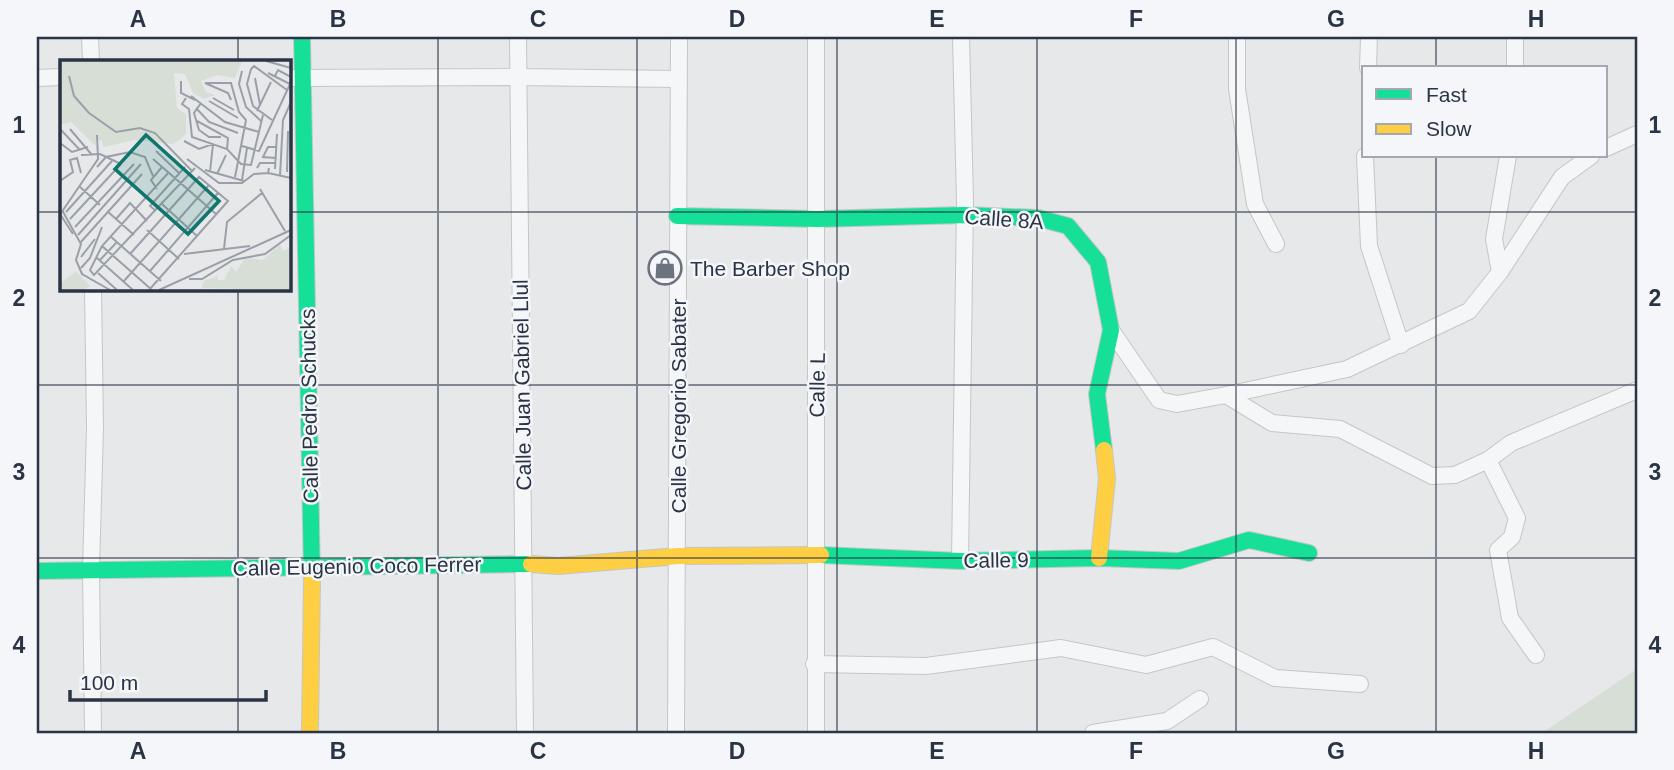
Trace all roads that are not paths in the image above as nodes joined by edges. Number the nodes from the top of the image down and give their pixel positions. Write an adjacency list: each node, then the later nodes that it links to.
1 (90, 37): 10 (street)
2 (302, 37): 16 (street, Calle Pedro Schucks)
3 (518, 37): 14 (street, Calle Juan Gabriel Llul)
4 (679, 37): 17 (street, Calle Gregorio Sabater)
5 (816, 37): 25 (street, Calle L)
6 (961, 37): 23 (street)
7 (1237, 37): 26 (street)
8 (1369, 37): 11 (street)
9 (1515, 37): 12 (street)
10 (91, 60)
11 (1368, 66)
12 (1515, 66)
13 (60, 77): 15 (street)
14 (518, 77): 16 (street); 17 (street); 39 (street, Calle Juan Gabriel Llul)
15 (37, 78)
16 (296, 78): 40 (street, Calle Pedro Schucks)
17 (678, 79): 24 (street, Calle Gregorio Sabater)
18 (1637, 134): 19 (street)
19 (1608, 147)
20 (1365, 158): 30 (street)
21 (1508, 158): 27 (street)
22 (1588, 158): 27 (street)
23 (964, 215): 25 (street, Calle 8A); 29 (street, Calle 8A); 38 (street)
24 (677, 216): 25 (street, Calle 8A); 36 (street, Calle Gregorio Sabater)
25 (818, 219): 35 (street, Calle L)
26 (1276, 244)
27 (1500, 272): 30 (street)
28 (93, 290): 41 (street)
29 (1111, 330): 32 (street); 37 (street, Calle 8A)
30 (1401, 345): 32 (street)
31 (1637, 390): 33 (street)
32 (1227, 395): 33 (street)
33 (1488, 460): 43 (street)
34 (1309, 553): 37 (street, Calle 9)
35 (815, 555): 36 (street, Calle 9); 38 (street, Calle 9); 44 (street, Calle L)
36 (678, 556): 39 (street, Calle Eugenio Coco Ferrer); 50 (street, Calle Gregorio Sabater)
37 (1098, 558): 38 (street, Calle 9)
38 (960, 561)
39 (523, 563): 40 (street, Calle Eugenio Coco Ferrer); 49 (street, Calle Juan Gabriel Llul)
40 (312, 568): 41 (street, Calle Eugenio Coco Ferrer); 48 (street, Calle Pedro Schucks)
41 (91, 570): 42 (street, Calle Eugenio Coco Ferrer); 47 (street)
42 (37, 571)
43 (1536, 655)
44 (814, 664): 45 (street); 51 (street, Calle L)
45 (1360, 684)
46 (1200, 699): 52 (street)
47 (93, 733)
48 (310, 733)
49 (525, 733)
50 (676, 733)
51 (816, 733)
52 (1093, 733)

